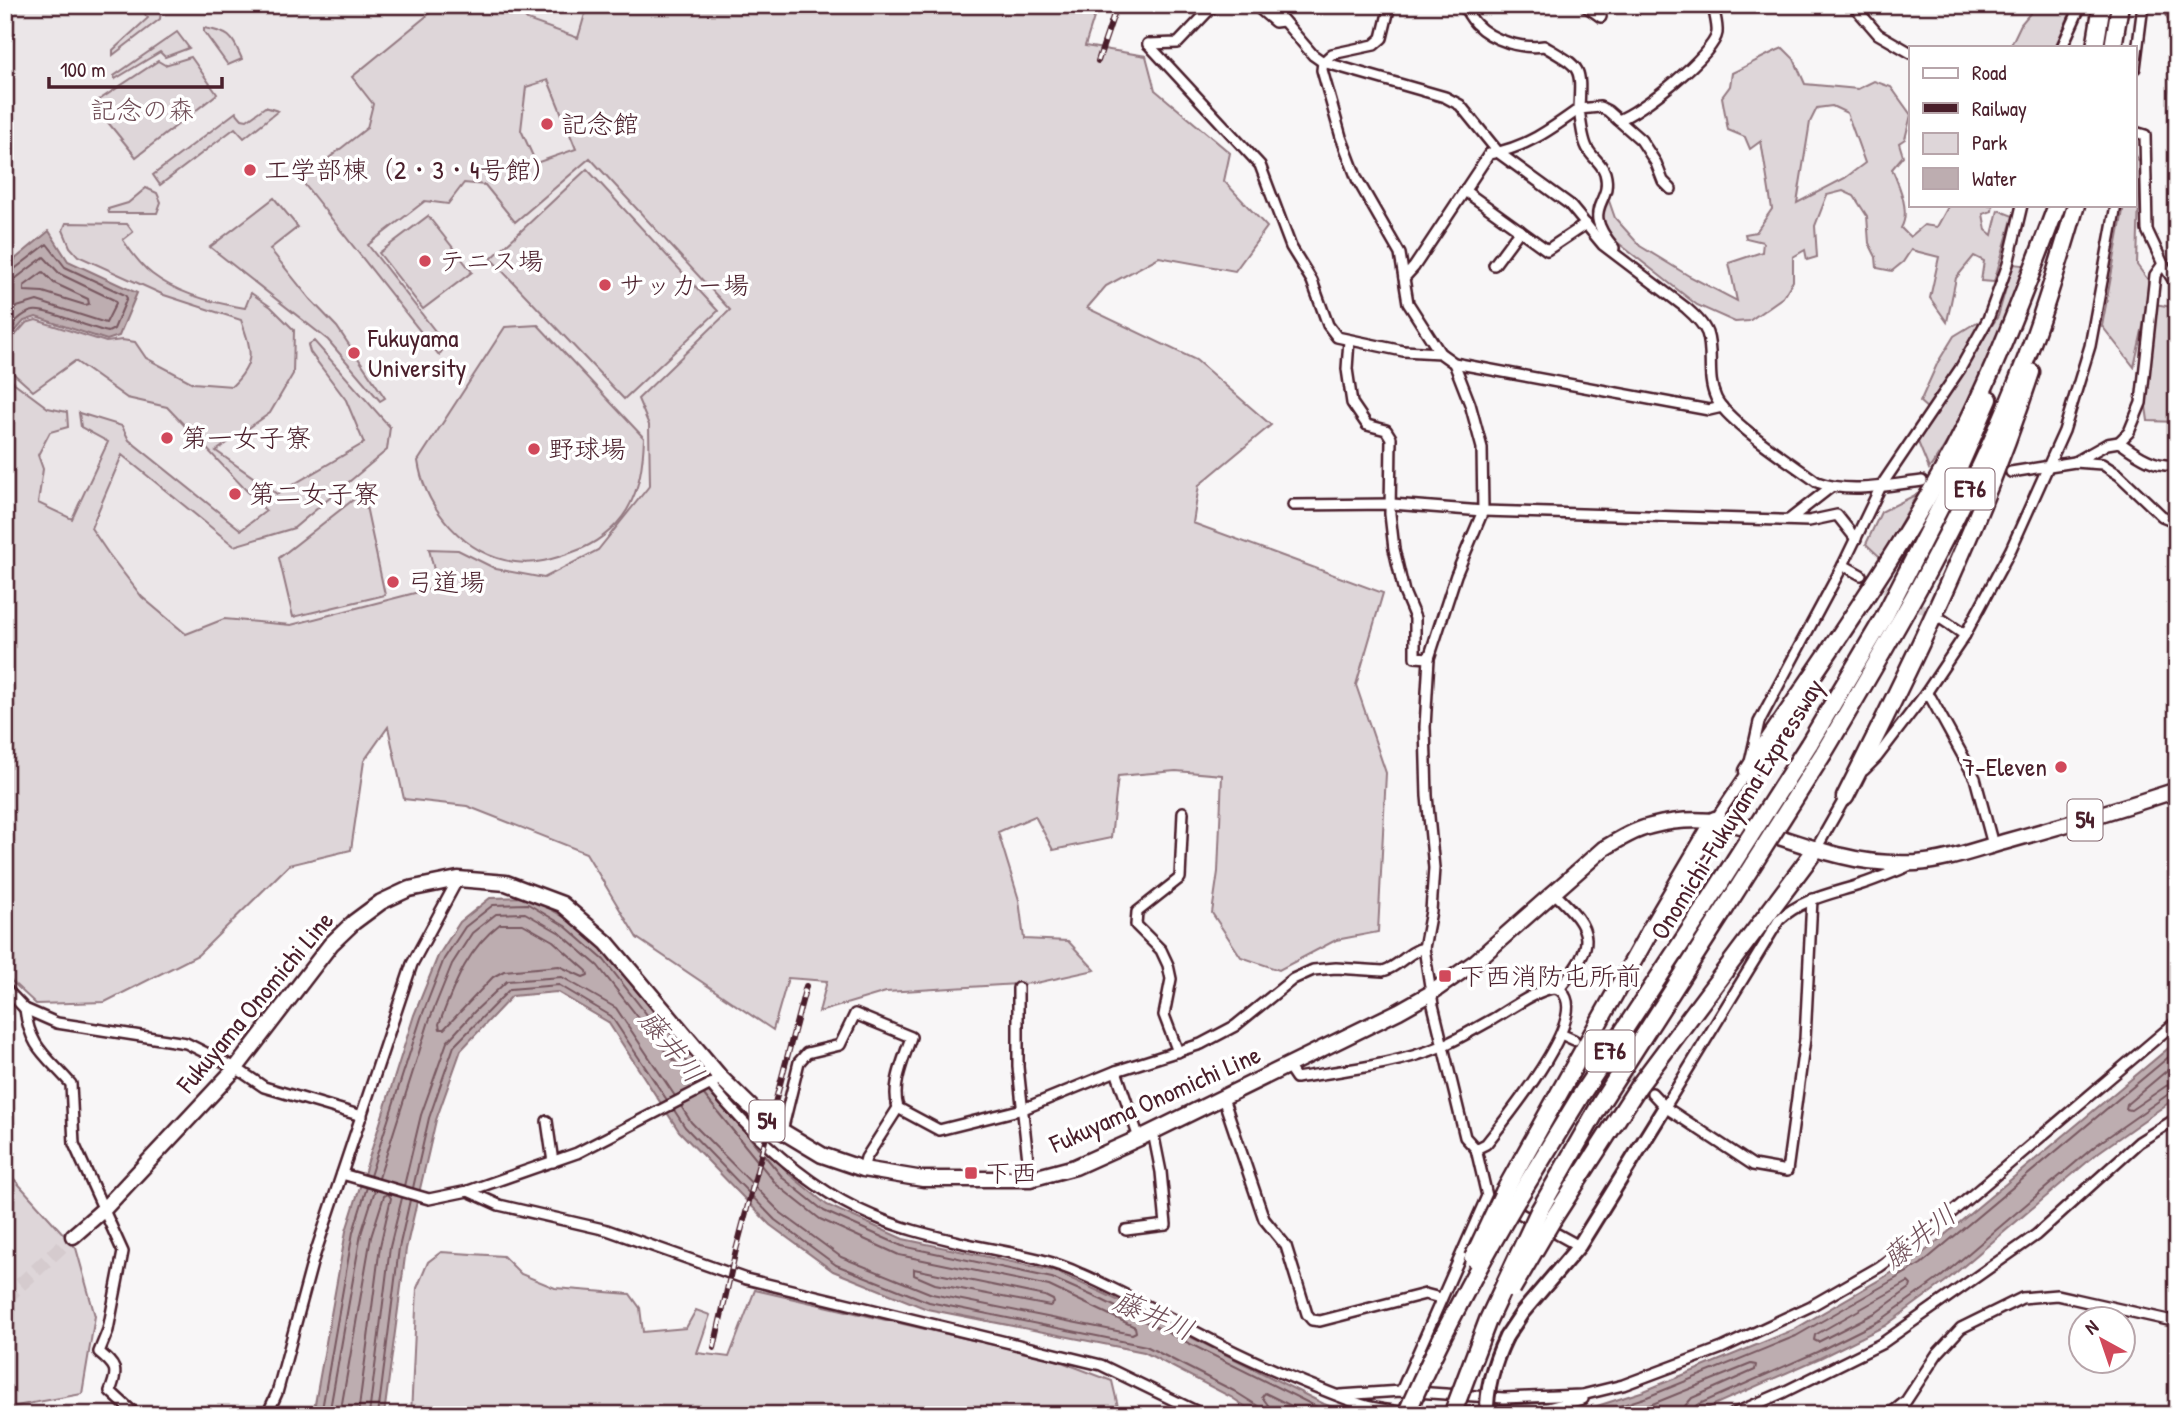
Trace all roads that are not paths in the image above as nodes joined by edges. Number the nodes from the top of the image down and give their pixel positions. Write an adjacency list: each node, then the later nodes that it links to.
1 (1214, 5): 40 (street)
2 (1255, 5): 14 (street)
3 (1270, 5): 14 (street)
4 (1390, 5): 20 (street)
5 (1463, 5): 21 (street)
6 (1584, 5): 13 (street)
7 (1713, 5): 22 (street)
8 (1853, 5): 18 (street)
9 (2081, 5): 15 (street)
10 (2102, 5): 16 (highway)
11 (2120, 5): 17 (highway)
12 (2143, 5): 19 (street)
13 (1601, 17)
14 (1283, 21): 20 (street)
15 (2062, 46)
16 (2095, 46)
17 (2112, 46)
18 (1909, 52)
19 (2136, 60)
20 (1323, 62): 24 (street); 38 (street)
21 (1579, 109): 22 (street); 24 (street); 35 (street)
22 (1618, 120): 25 (street)
23 (2136, 132): 36 (street)
24 (1499, 153): 26 (street); 32 (street)
25 (1671, 189)
26 (1465, 191): 33 (street); 38 (street)
27 (2022, 206): 52 (street)
28 (2058, 206): 110 (highway, Onomichi-Fukuyama Expressway / E76, bridge)
29 (2058, 206): 66 (highway)
30 (2076, 206): 34 (highway, Onomichi-Fukuyama Expressway / E76)
31 (2116, 206): 49 (street)
32 (1586, 224): 33 (street); 35 (street)
33 (1520, 230): 37 (street)
34 (2064, 244): 68 (highway); 112 (highway, Onomichi-Fukuyama Expressway / E76, bridge)
35 (1613, 252): 43 (street)
36 (2163, 264): 39 (street); 44 (street)
37 (1494, 265)
38 (1404, 278): 41 (street)
39 (2177, 286)
40 (1349, 340): 41 (street); 54 (street)
41 (1440, 354): 42 (street)
42 (1454, 363): 43 (street); 56 (street)
43 (1722, 407): 53 (street)
44 (2119, 442): 45 (street); 48 (street)
45 (2107, 444): 46 (street); 47 (street)
46 (2075, 462): 47 (street); 49 (street)
47 (2102, 464): 58 (street)
48 (2177, 465)
49 (2046, 468): 50 (street); 63 (street)
50 (2011, 471)
51 (1923, 481): 52 (street)
52 (1881, 486): 53 (street); 59 (street)
53 (1831, 487): 57 (street)
54 (1392, 504): 55 (street); 56 (street); 64 (street)
55 (1293, 505)
56 (1483, 511): 57 (street); 64 (street)
57 (1790, 519): 59 (street)
58 (2177, 522)
59 (1856, 539): 60 (street)
60 (1843, 565): 61 (street); 66 (street)
61 (1861, 575)
62 (1943, 620): 63 (street)
63 (1965, 635): 65 (street)
64 (1429, 658): 77 (street)
65 (1926, 693): 68 (street); 71 (street)
66 (1748, 771): 70 (street)
67 (2177, 790): 71 (main road, Fukuyama Onomichi Line / 54)
68 (1845, 797): 72 (street)
69 (1183, 812): 87 (street)
70 (1715, 820): 72 (main road, Fukuyama Onomichi Line / 54); 75 (main road, Fukuyama Onomichi Line / 54); 110 (highway)
71 (1993, 845): 73 (main road, Fukuyama Onomichi Line / 54)
72 (1816, 849): 73 (main road, Fukuyama Onomichi Line / 54); 112 (highway)
73 (1917, 863): 76 (street)
74 (458, 879): 89 (main road, Fukuyama Onomichi Line / 54); 91 (main road, Fukuyama Onomichi Line / 54); 97 (street)
75 (1553, 892): 80 (street); 81 (main road, Fukuyama Onomichi Line / 54)
76 (1812, 899): 94 (street); 94 (street)
77 (1424, 948): 81 (street); 87 (street)
78 (5, 988): 82 (street)
79 (1018, 988): 96 (street)
80 (1559, 989): 84 (street); 86 (street)
81 (1431, 993): 86 (street); 88 (main road, Fukuyama Onomichi Line / 54)
82 (25, 1009): 89 (street); 111 (street)
83 (2177, 1021): 120 (street)
84 (1561, 1034): 85 (street); 103 (street)
85 (1574, 1040)
86 (1443, 1046): 88 (street); 103 (street)
87 (1178, 1052): 90 (street)
88 (1288, 1066): 93 (main road, Fukuyama Onomichi Line / 54)
89 (236, 1068): 97 (street); 111 (main road, Fukuyama Onomichi Line / 54)
90 (1116, 1071): 96 (street); 102 (street)
91 (713, 1083): 100 (main road, Fukuyama Onomichi Line / 54); 104 (street); 119 (street)
92 (1652, 1093): 94 (street)
93 (1223, 1098): 101 (main road, Fukuyama Onomichi Line / 54); 116 (street)
94 (1665, 1107): 115 (street)
95 (898, 1108): 96 (street); 100 (street); 105 (street)
96 (1023, 1110): 107 (street)
97 (362, 1116): 106 (street)
98 (2177, 1118): 129 (street)
99 (547, 1121): 104 (street)
100 (782, 1131): 105 (main road, Fukuyama Onomichi Line / 54)
101 (1153, 1132): 102 (main road, Fukuyama Onomichi Line / 54); 113 (street)
102 (1139, 1138): 107 (main road, Fukuyama Onomichi Line / 54)
103 (1476, 1149): 109 (street)
104 (553, 1163): 108 (street)
105 (863, 1169): 107 (main road, Fukuyama Onomichi Line / 54)
106 (346, 1175): 108 (street); 122 (street)
107 (1030, 1179)
108 (468, 1191): 123 (street)
109 (1487, 1196): 115 (street); 116 (street)
110 (1510, 1196): 124 (highway, Onomichi-Fukuyama Expressway / E76, bridge)
111 (104, 1209): 114 (main road, Fukuyama Onomichi Line / 54); 121 (street)
112 (1546, 1215): 127 (highway, Onomichi-Fukuyama Expressway / E76, bridge)
113 (1126, 1230)
114 (73, 1236)
115 (1579, 1246): 128 (street, bridge)
116 (1440, 1298): 118 (street)
117 (2177, 1322): 130 (street)
118 (1401, 1391): 119 (street); 120 (street)
119 (1340, 1395): 125 (street)
120 (1583, 1395): 126 (street)
121 (136, 1415)
122 (267, 1415)
123 (1204, 1415)
124 (1406, 1415)
125 (1432, 1415)
126 (1438, 1415)
127 (1454, 1415)
128 (1487, 1415)
129 (1731, 1415)
130 (1889, 1415)

